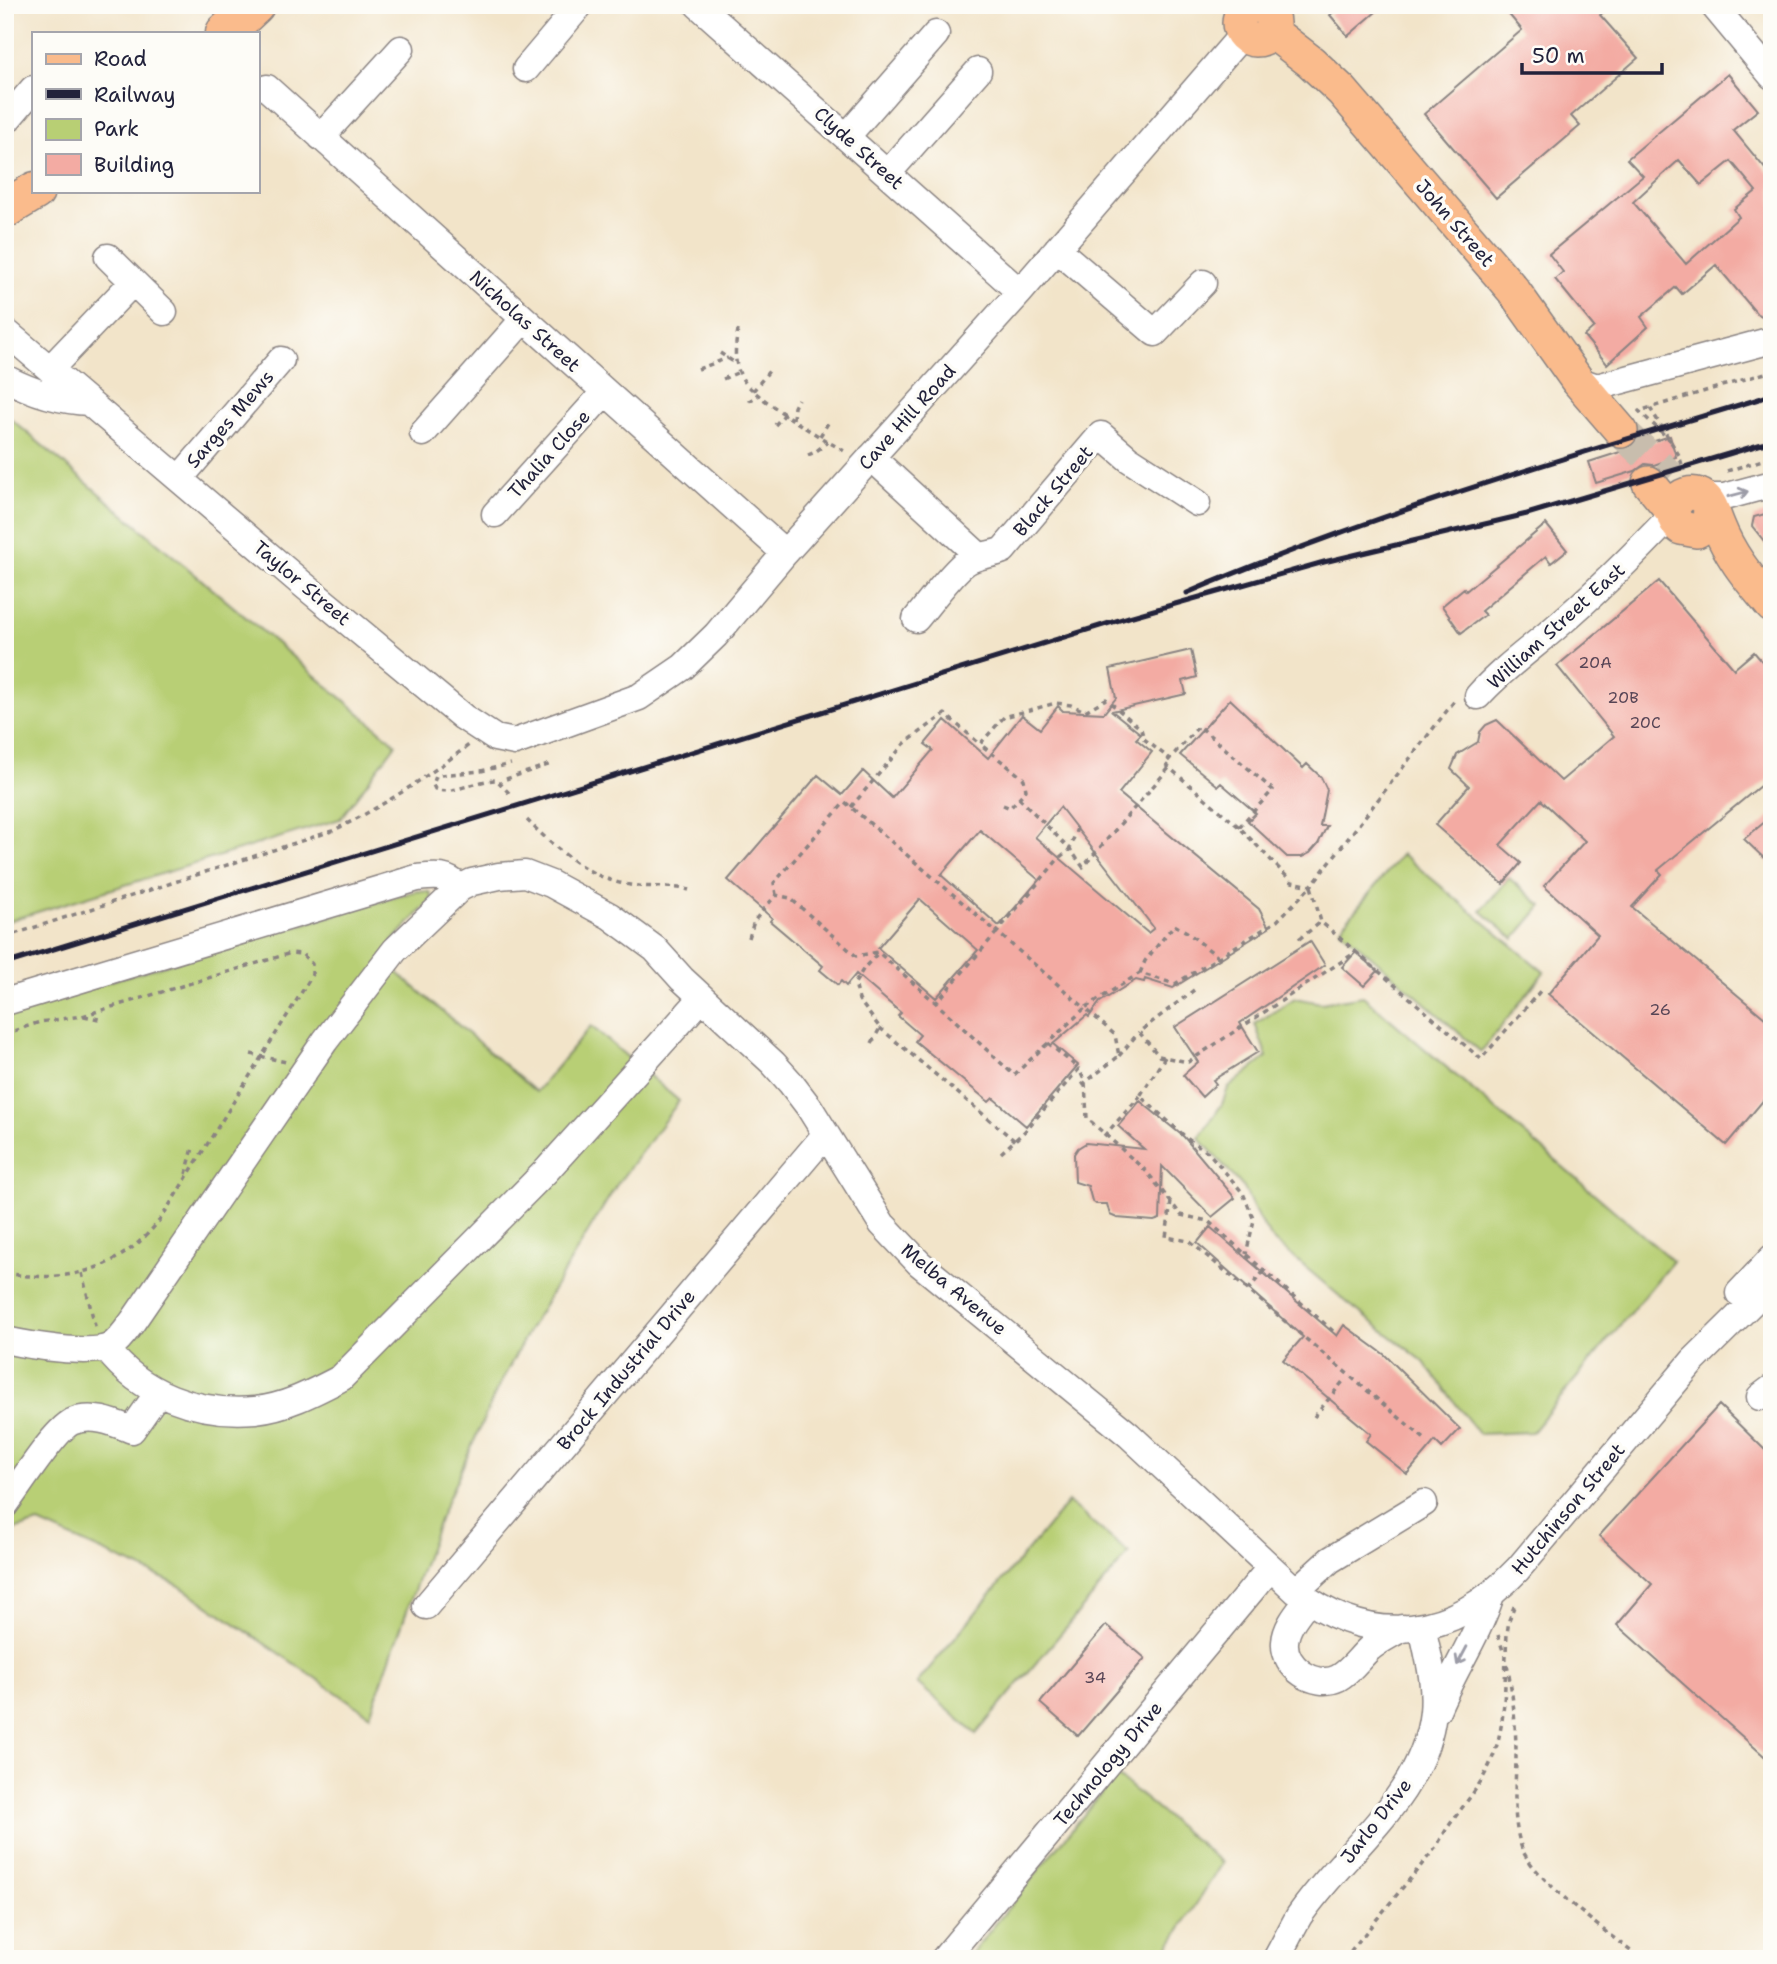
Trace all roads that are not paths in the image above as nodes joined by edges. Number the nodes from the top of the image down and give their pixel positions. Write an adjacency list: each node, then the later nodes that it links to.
1 (255, 5): 6 (highway)
2 (580, 5): 9 (street)
3 (698, 5): 15 (street, Clyde Street)
4 (1713, 5): 11 (street)
5 (1255, 17): 20 (street, Cave Hill Road); 33 (main road, John Street)
6 (226, 32)
7 (936, 34): 15 (street)
8 (401, 49): 16 (street)
9 (526, 69)
10 (978, 71): 17 (street)
11 (1772, 76)
12 (267, 88): 16 (street, Nicholas Street)
13 (32, 90): 14 (street)
14 (5, 122)
15 (847, 136): 17 (street, Clyde Street)
16 (321, 137): 26 (street, Nicholas Street)
17 (888, 173): 24 (street, Clyde Street)
18 (32, 192): 19 (highway)
19 (5, 209)
20 (1057, 249): 23 (street); 24 (street, Cave Hill Road)
21 (108, 257): 22 (street)
22 (133, 282): 25 (street); 30 (street)
23 (1203, 284)
24 (1020, 292): 38 (street, Cave Hill Road)
25 (164, 312)
26 (523, 320): 34 (street, Nicholas Street); 37 (street)
27 (5, 331): 30 (street, Taylor Street)
28 (281, 360): 39 (street, Sarges Mews)
29 (1771, 361): 31 (street)
30 (50, 369): 35 (street, Taylor Street)
31 (1647, 374): 33 (street); 36 (street)
32 (5, 378): 35 (street)
33 (1577, 380): 36 (main road, John Street)
34 (604, 393): 43 (street, Thalia Close); 44 (street, Nicholas Street)
35 (89, 401): 39 (street, Taylor Street)
36 (1621, 426)
37 (423, 433)
38 (869, 460): 44 (street, Cave Hill Road); 45 (street)
39 (180, 478): 49 (street, Taylor Street)
40 (1772, 484): 41 (street, William Street East, one-way to 40)
41 (1686, 498): 46 (main road); 48 (street, William Street East)
42 (1197, 503): 45 (street, Black Street)
43 (495, 514)
44 (785, 553): 49 (street, Cave Hill Road)
45 (979, 556): 47 (street, Black Street)
46 (1772, 606)
47 (916, 619)
48 (1468, 696)
49 (527, 738)
50 (460, 888): 51 (street, Melba Avenue); 52 (street); 57 (street)
51 (702, 998): 53 (street, Melba Avenue); 59 (street)
52 (5, 1002)
53 (827, 1134): 62 (street, Melba Avenue); 65 (street, Brock Industrial Drive)
54 (1772, 1258): 58 (street, Hutchinson Street)
55 (1772, 1283): 58 (street, Hutchinson Street)
56 (5, 1340): 57 (street)
57 (103, 1348): 59 (street)
58 (1693, 1361): 64 (street, Hutchinson Street)
59 (158, 1393): 61 (street)
60 (1424, 1503): 63 (street)
61 (5, 1505)
62 (1270, 1568): 63 (street, Melba Avenue); 68 (street, Technology Drive)
63 (1302, 1595): 66 (street, Melba Avenue); 66 (street)
64 (1491, 1595): 66 (street, Hutchinson Street); 67 (street, one-way to 67)
65 (426, 1606)
66 (1412, 1628): 67 (street, Jarlo Drive)
67 (1430, 1731): 69 (street, Jarlo Drive)
68 (944, 1959)
69 (1276, 1959)

